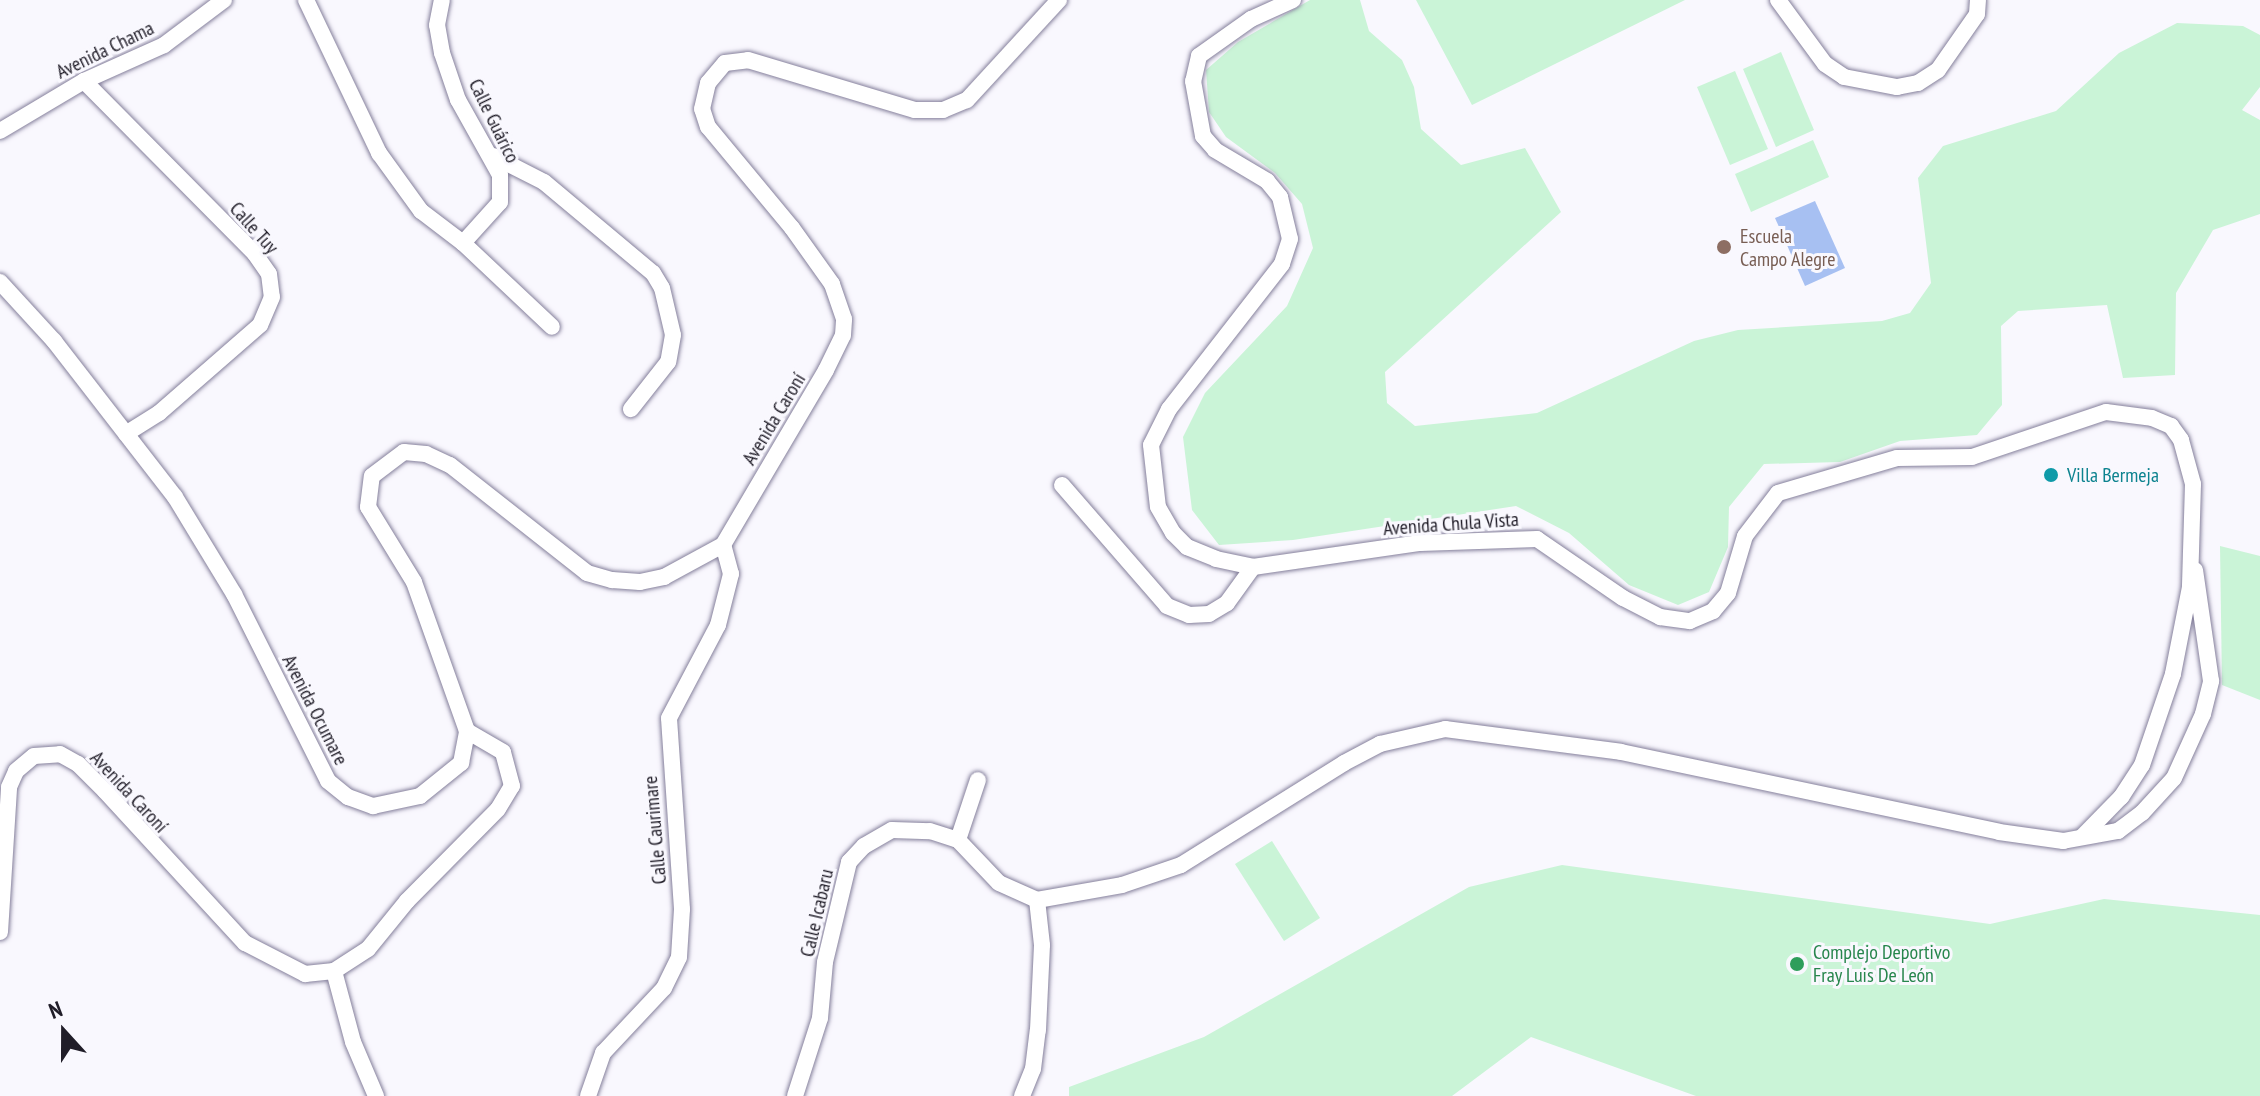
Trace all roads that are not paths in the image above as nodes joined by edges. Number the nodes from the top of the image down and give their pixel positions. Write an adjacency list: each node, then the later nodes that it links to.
1 (224, 0): 8 (street, Avenida Chama)
2 (306, 0): 11 (street)
3 (442, 0): 10 (street, Calle Guárico)
4 (1059, 0): 17 (street, Avenida Caroní)
5 (1293, 0): 19 (street, Avenida Chula Vista)
6 (1778, 0): 7 (street)
7 (1978, 0)
8 (84, 81): 9 (street, Avenida Chama); 15 (street, Calle Tuy)
9 (0, 131)
10 (493, 156): 11 (street, Calle Guárico); 14 (street)
11 (463, 243): 13 (street)
12 (0, 282): 15 (street, Avenida Ocumare)
13 (552, 327)
14 (631, 409)
15 (126, 434): 20 (street, Avenida Ocumare)
16 (1062, 485): 19 (street)
17 (723, 545): 20 (street); 28 (street, Calle Caurimare)
18 (2191, 557): 19 (street, Avenida Chula Vista); 22 (street, Avenida Chula Vista); 22 (street, Avenida Chula Vista)
19 (1253, 567)
20 (467, 731): 26 (street)
21 (978, 780): 23 (street)
22 (2083, 836): 24 (street, Avenida Chula Vista)
23 (958, 840): 24 (street); 29 (street, Calle Icabaru)
24 (1037, 900): 30 (street)
25 (0, 932): 26 (street, Avenida Caroní)
26 (334, 971): 27 (street)
27 (376, 1096)
28 (588, 1096)
29 (795, 1096)
30 (1022, 1096)

